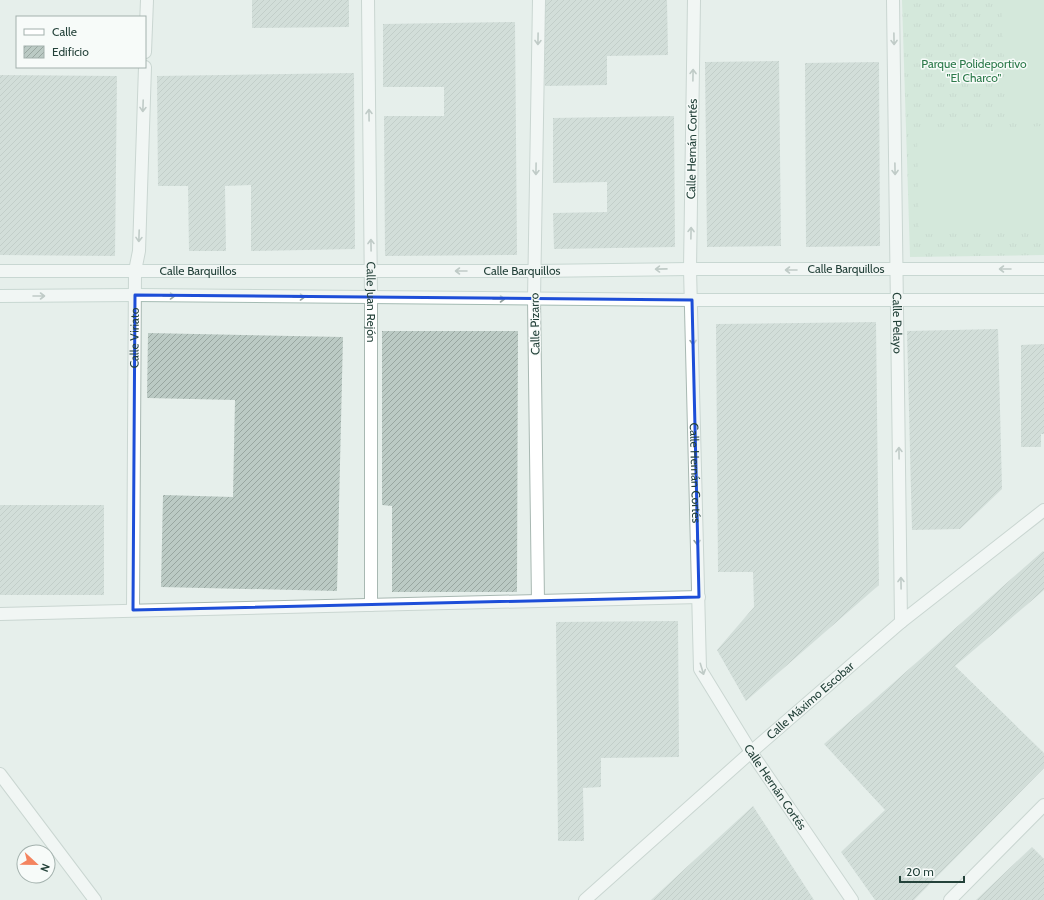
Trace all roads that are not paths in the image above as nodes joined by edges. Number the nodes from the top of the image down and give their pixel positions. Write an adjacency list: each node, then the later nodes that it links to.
1 (147, 0): 6 (street)
2 (368, 0): 13 (street, Calle Juan Rejón, one-way to 2)
3 (539, 0): 14 (street, Calle Pizarro, one-way to 14)
4 (694, 0): 8 (street, Calle Hernán Cortés, one-way to 4)
5 (893, 0): 10 (street, Calle Pelayo, one-way to 10)
6 (146, 26)
7 (144, 68): 12 (street, Calle Viriato, one-way to 12)
8 (690, 269): 10 (street, Calle Barquillos, one-way to 8); 14 (street, Calle Barquillos, one-way to 14); 19 (street, Calle Hernán Cortés)
9 (1044, 269): 10 (street, Calle Barquillos, one-way to 10)
10 (896, 270): 20 (street, Calle Pelayo)
11 (0, 271): 12 (street, Calle Barquillos)
12 (135, 271): 13 (street, Calle Barquillos); 15 (street, Calle Viriato)
13 (371, 271): 14 (street, Calle Barquillos, one-way to 13); 17 (street, Calle Juan Rejón)
14 (535, 271): 18 (street, Calle Pizarro)
15 (135, 295): 16 (street, Calle Barquillos, one-way to 15); 17 (street, Calle Barquillos, one-way to 17); 26 (street, Calle Viriato)
16 (0, 296)
17 (371, 298): 18 (street, Calle Barquillos, one-way to 18); 25 (street, Calle Juan Rejón)
18 (534, 299): 19 (street, Calle Barquillos); 24 (street, Calle Pizarro)
19 (692, 300): 20 (street, Calle Barquillos); 23 (street, Calle Hernán Cortés, one-way to 23)
20 (897, 300): 21 (street, Calle Barquillos); 28 (street, Calle Pelayo, one-way to 20)
21 (1044, 300)
22 (1044, 510): 28 (street, Calle Máximo Escobar)
23 (699, 597): 24 (street); 29 (street, Calle Hernán Cortés, one-way to 29)
24 (538, 601): 25 (street)
25 (371, 605): 26 (street)
26 (133, 610): 27 (street)
27 (0, 614)
28 (901, 622): 29 (street, Calle Máximo Escobar)
29 (751, 752): 33 (street, Calle Máximo Escobar); 34 (street, Calle Hernán Cortés)
30 (0, 774): 32 (street)
31 (1044, 804): 35 (street)
32 (95, 900)
33 (585, 900)
34 (852, 900)
35 (950, 900)

